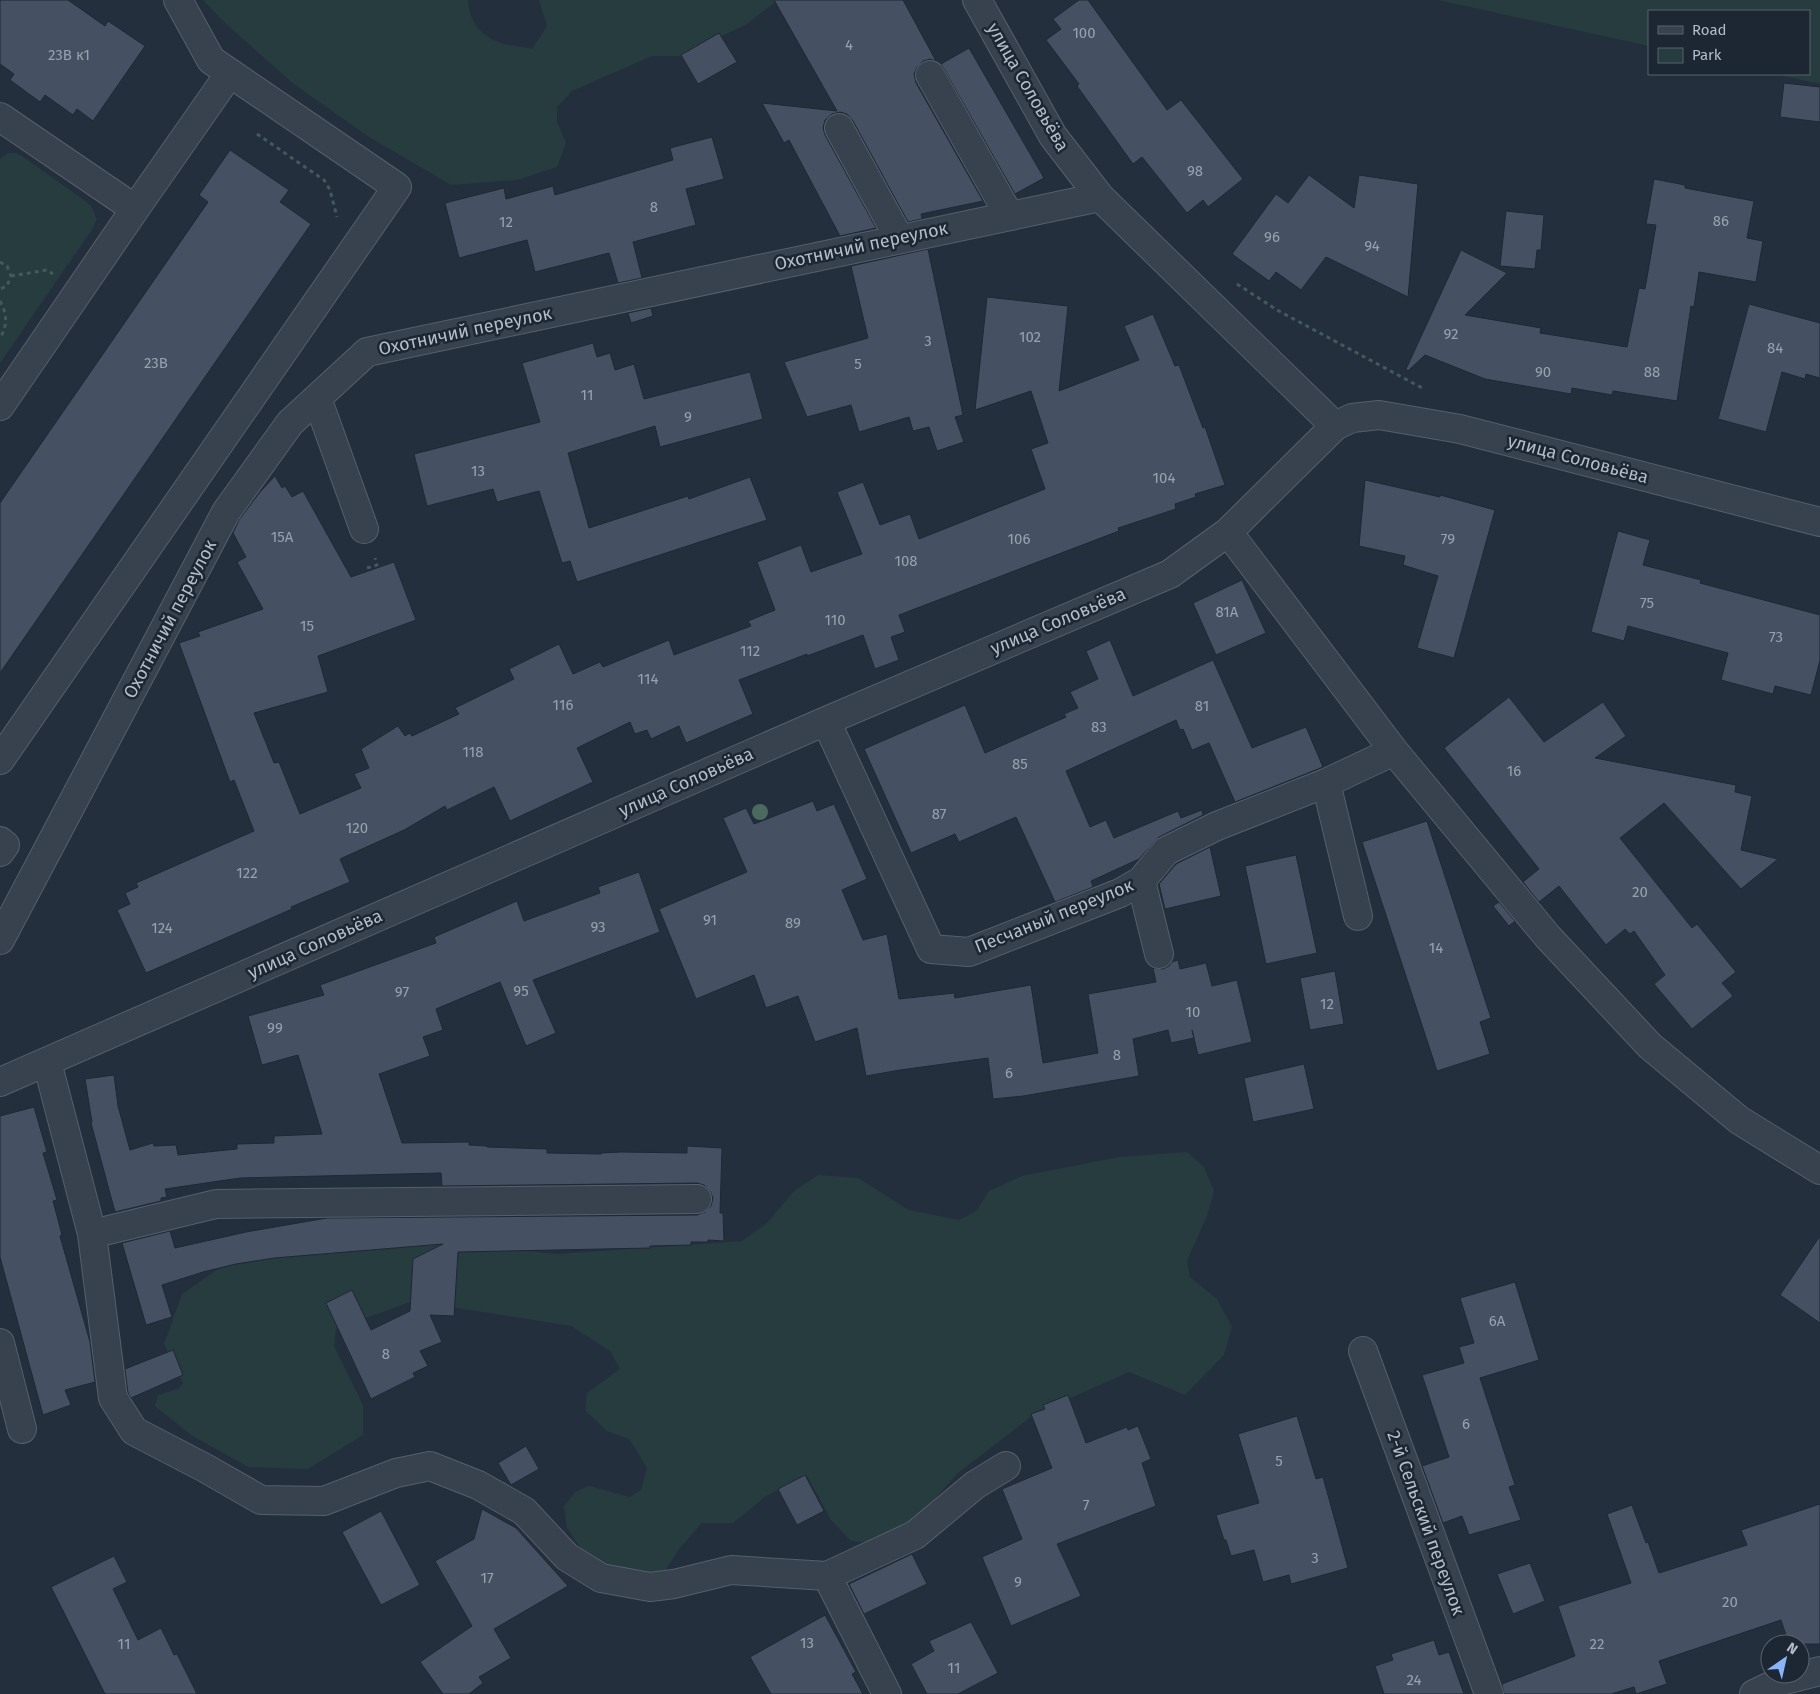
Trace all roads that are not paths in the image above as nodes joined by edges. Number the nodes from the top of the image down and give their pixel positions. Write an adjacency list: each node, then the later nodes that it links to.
1 (178, 0): 3 (street)
2 (987, 5): 7 (street, улица Соловьёва)
3 (230, 72): 8 (street); 19 (street)
4 (930, 75): 9 (street)
5 (0, 117): 8 (street)
6 (839, 128): 10 (street)
7 (1100, 197): 9 (street, Охотничий переулок); 13 (street, улица Соловьёва)
8 (135, 209): 12 (street)
9 (1009, 215): 10 (street, Охотничий переулок)
10 (899, 238): 11 (street, Охотничий переулок)
11 (317, 398): 15 (street); 25 (street, Охотничий переулок)
12 (0, 406)
13 (1335, 426): 14 (street, улица Соловьёва); 16 (street, улица Соловьёва)
14 (1820, 522)
15 (364, 529)
16 (1228, 532): 17 (street, улица Соловьёва); 18 (street)
17 (826, 720): 23 (street, Песчаный переулок); 27 (street, улица Соловьёва)
18 (1394, 751): 20 (street, Песчаный переулок); 29 (street)
19 (0, 760)
20 (1326, 783): 23 (street, Песчаный переулок); 24 (street)
21 (0, 841): 22 (street)
22 (0, 852)
23 (1141, 880): 26 (street)
24 (1358, 916)
25 (0, 940)
26 (1159, 954)
27 (47, 1062): 28 (street, улица Соловьёва); 31 (street)
28 (0, 1082)
29 (1820, 1170)
30 (697, 1199): 31 (street)
31 (92, 1234): 36 (street)
32 (0, 1343): 34 (street)
33 (1363, 1351): 39 (street, 2-й Сельский переулок)
34 (22, 1429)
35 (1006, 1466): 36 (street)
36 (827, 1576): 38 (street)
37 (1820, 1671): 40 (street)
38 (887, 1694)
39 (1489, 1694)
40 (1754, 1694)

